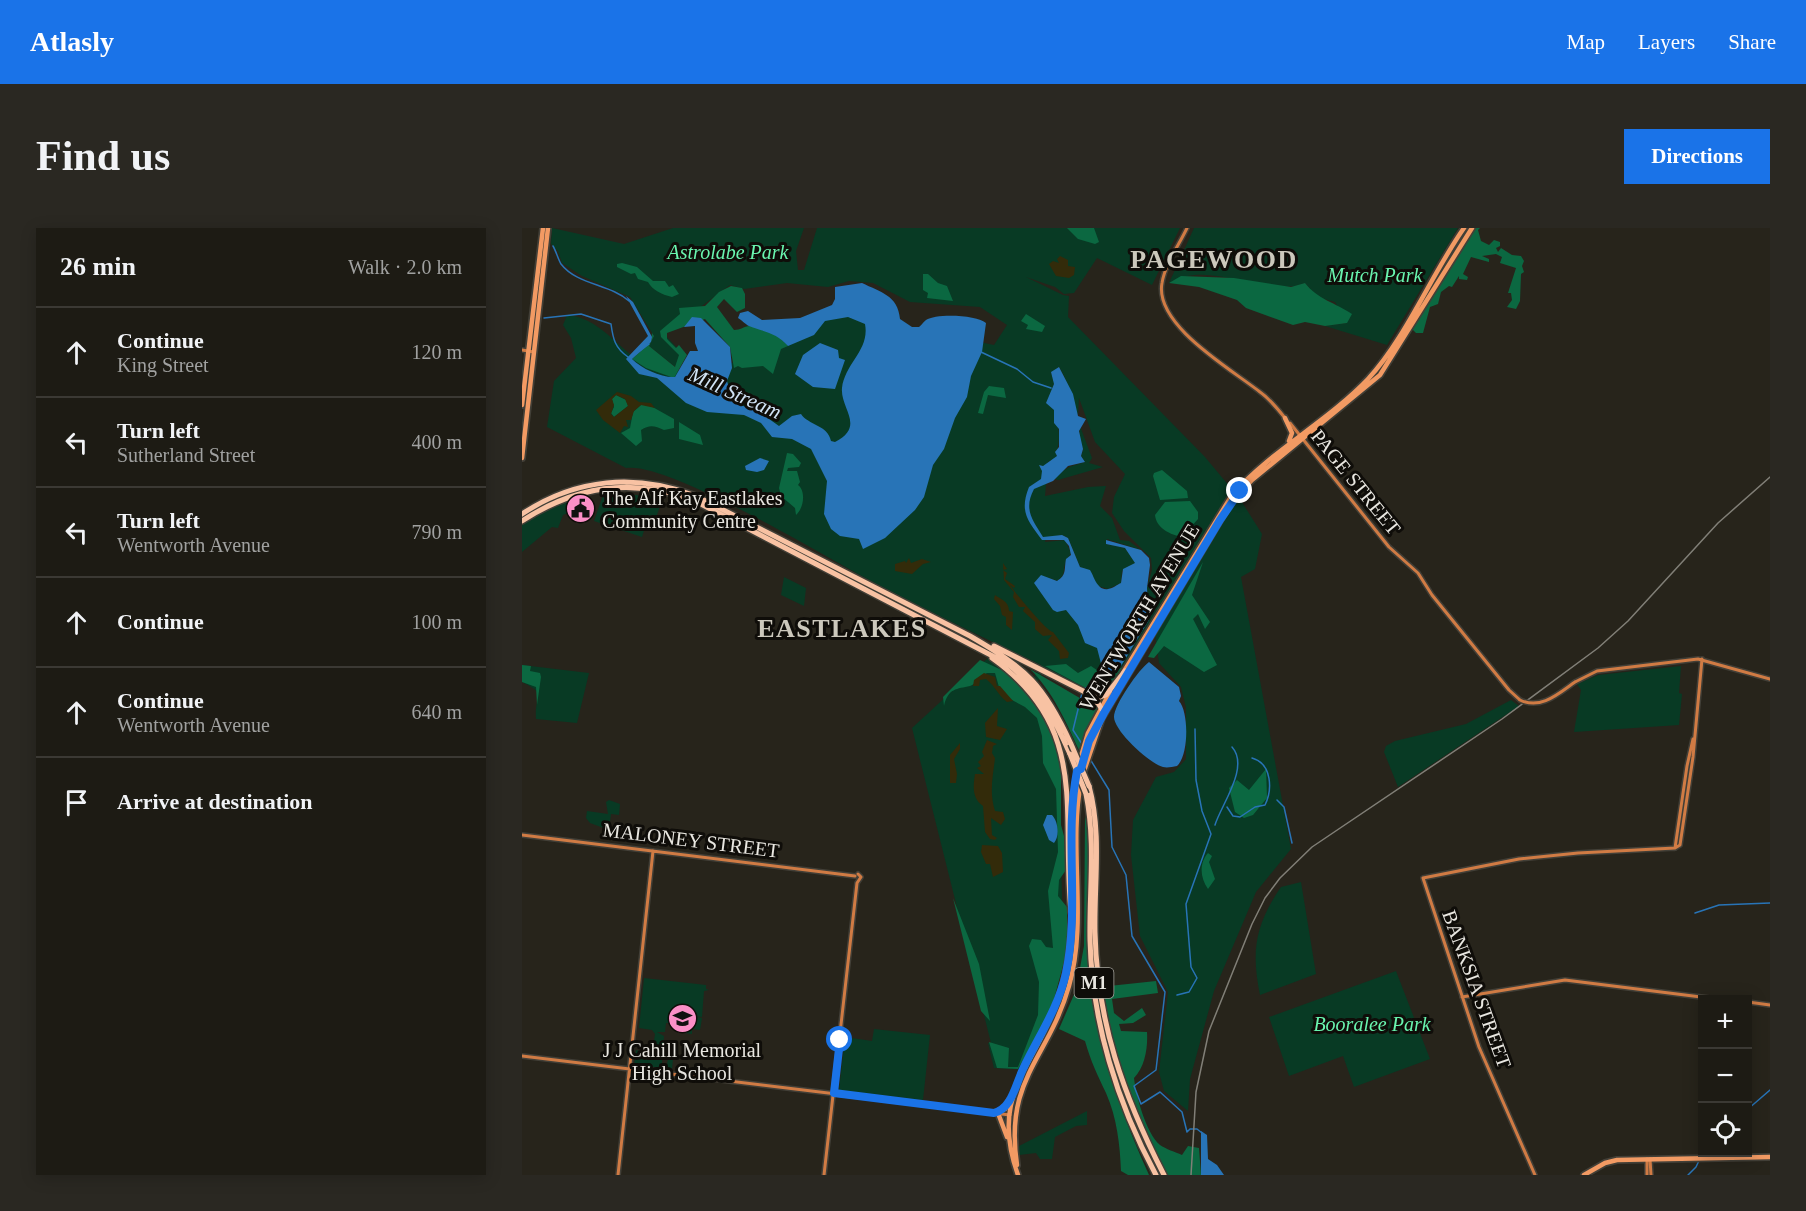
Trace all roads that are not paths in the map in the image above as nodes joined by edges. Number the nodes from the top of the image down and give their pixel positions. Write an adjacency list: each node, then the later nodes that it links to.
1 (543, 228): 6 (main road)
2 (548, 228): 6 (main road)
3 (1187, 228): 10 (street, PAGE STREET)
4 (1464, 228): 7 (main road, WENTWORTH AVENUE)
5 (1472, 228): 8 (main road, WENTWORTH AVENUE)
6 (528, 351): 9 (main road); 13 (main road)
7 (1375, 370): 8 (main road); 11 (main road, WENTWORTH AVENUE)
8 (1380, 375): 11 (main road, WENTWORTH AVENUE)
9 (522, 405)
10 (1285, 418): 11 (street, PAGE STREET); 12 (main road)
11 (1301, 437): 12 (main road, WENTWORTH AVENUE); 19 (street, PAGE STREET, bridge); 25 (main road, WENTWORTH AVENUE)
12 (1279, 452): 20 (main road, WENTWORTH AVENUE)
13 (522, 458)
14 (522, 514): 16 (highway, M1)
15 (522, 520): 16 (highway, M1)
16 (887, 597): 17 (highway, M1)
17 (896, 601): 18 (highway, M1); 22 (highway, M1)
18 (970, 636): 22 (highway, M1); 23 (highway)
19 (1702, 659): 21 (street); 33 (street, BANKSIA STREET)
20 (1125, 671): 23 (highway); 24 (main road, WENTWORTH AVENUE)
21 (1770, 679)
22 (1031, 684): 27 (highway); 48 (highway, M1, bridge); 49 (highway, M1, bridge)
23 (1084, 694): 24 (highway)
24 (1101, 707): 25 (highway); 26 (main road, WENTWORTH AVENUE)
25 (1104, 713): 26 (main road, WENTWORTH AVENUE)
26 (1085, 752): 28 (main road, WENTWORTH AVENUE); 41 (main road, WENTWORTH AVENUE)
27 (1064, 758): 28 (highway); 31 (highway)
28 (1077, 771): 31 (main road, WENTWORTH AVENUE)
29 (522, 835): 30 (street, MALONEY STREET)
30 (653, 851): 37 (street); 39 (street, MALONEY STREET)
31 (1071, 912): 38 (main road, WENTWORTH AVENUE)
32 (1698, 996): 33 (street)
33 (1462, 997): 50 (street, BANKSIA STREET)
34 (1752, 1003): 35 (street)
35 (1770, 1005)
36 (522, 1056): 37 (street)
37 (629, 1069): 39 (street); 46 (street)
38 (1014, 1091): 40 (main road); 41 (main road, WENTWORTH AVENUE)
39 (834, 1093): 40 (street); 47 (street)
40 (996, 1113): 41 (street); 42 (main road)
41 (1012, 1115): 42 (main road, WENTWORTH AVENUE); 45 (main road, WENTWORTH AVENUE)
42 (1010, 1145): 45 (main road, WENTWORTH AVENUE)
43 (1770, 1157): 44 (main road)
44 (1649, 1159): 51 (main road); 52 (street)
45 (1018, 1174)
46 (618, 1175)
47 (825, 1175)
48 (1155, 1175)
49 (1163, 1175)
50 (1535, 1175)
51 (1584, 1175)
52 (1649, 1175)

